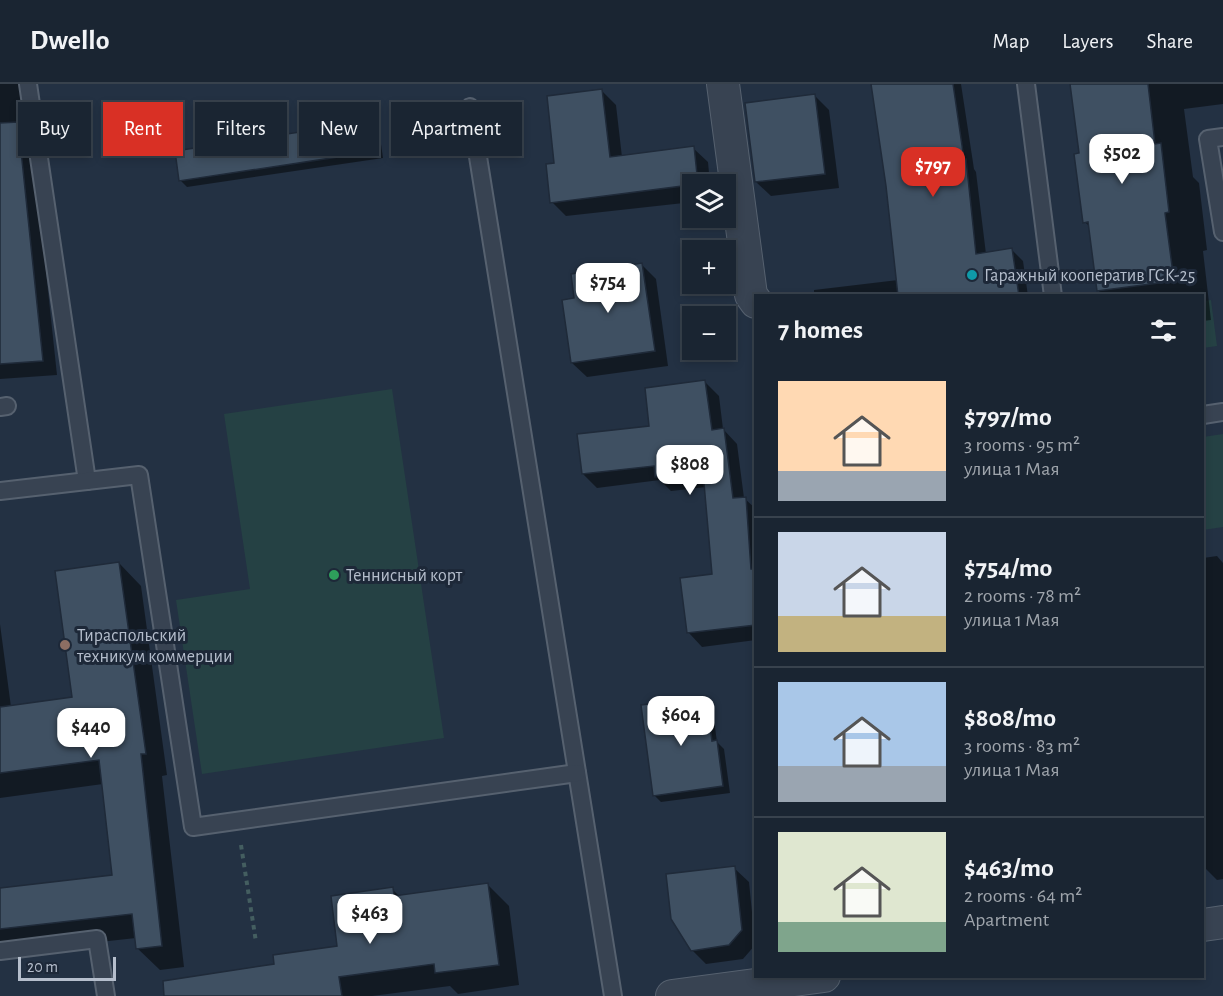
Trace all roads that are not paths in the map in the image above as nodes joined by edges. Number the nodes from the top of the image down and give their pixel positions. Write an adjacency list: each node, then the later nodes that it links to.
1 (28, 84): 11 (lane)
2 (723, 84): 8 (street)
3 (1026, 84): 7 (lane)
4 (1223, 137): 6 (lane)
5 (478, 156): 13 (lane)
6 (1223, 232)
7 (1053, 294)
8 (754, 299)
9 (1223, 412): 10 (lane)
10 (1204, 415)
11 (87, 481): 12 (lane); 13 (lane)
12 (0, 491)
13 (578, 772): 19 (lane)
14 (1223, 922): 15 (street)
15 (1204, 925)
16 (0, 951): 18 (lane)
17 (809, 978): 20 (street)
18 (106, 996)
19 (613, 996)
20 (672, 996)

